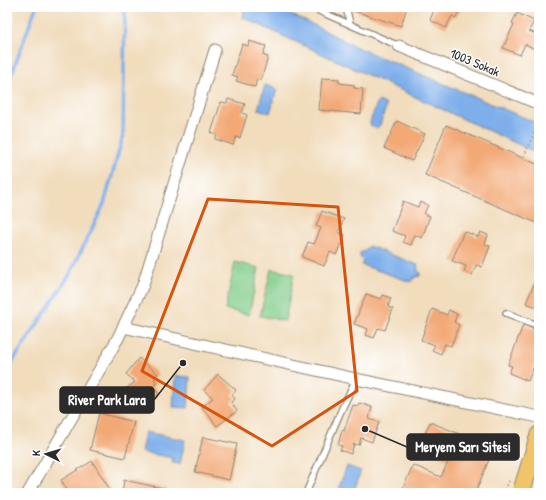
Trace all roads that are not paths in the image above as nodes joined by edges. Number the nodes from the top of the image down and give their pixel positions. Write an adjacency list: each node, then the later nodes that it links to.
1 (310, 7): 3 (lane)
2 (346, 7): 3 (lane)
3 (350, 24): 4 (lane)
4 (400, 46): 6 (street, 1003 Sokak)
5 (215, 50): 9 (street)
6 (539, 104)
7 (506, 313): 8 (lane)
8 (539, 326)
9 (123, 327): 10 (street); 13 (street)
10 (356, 379): 11 (street); 14 (lane)
11 (539, 417)
12 (539, 435): 15 (main road)
13 (28, 493)
14 (306, 493)
15 (521, 493)

